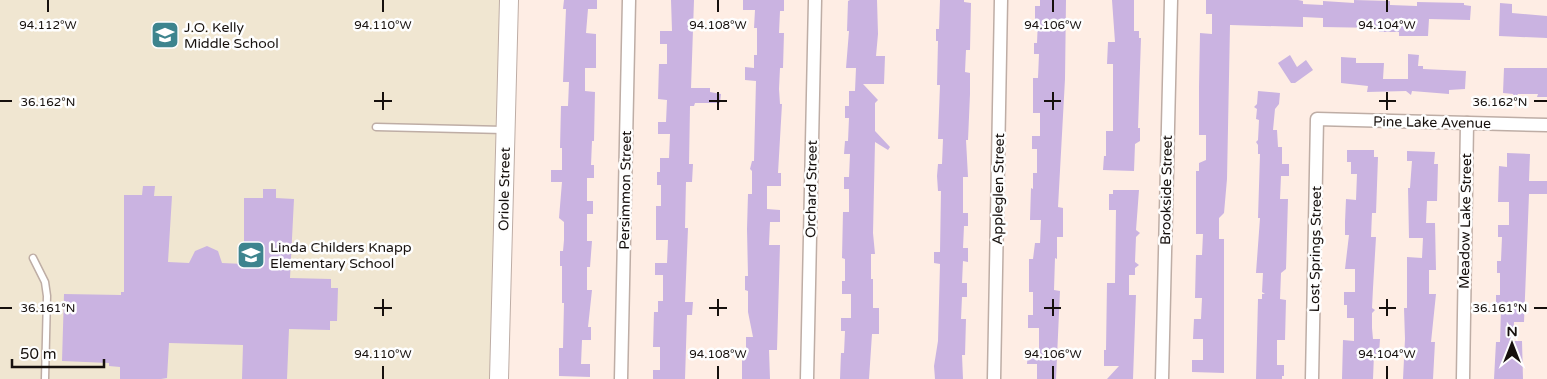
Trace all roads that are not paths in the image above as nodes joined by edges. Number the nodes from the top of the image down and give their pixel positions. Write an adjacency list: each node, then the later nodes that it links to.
1 (509, 0): 10 (street, Oriole Street)
2 (629, 0): 14 (street, Persimmon Street)
3 (815, 0): 15 (street, Orchard Street)
4 (1001, 0): 16 (street, Appleglen Street)
5 (1171, 0): 17 (street, Brookside Street)
6 (1317, 119): 7 (street, Pine Lake Avenue); 18 (street, Lost Springs Street)
7 (1467, 123): 8 (street, Pine Lake Avenue); 19 (street, Meadow Lake Street)
8 (1547, 125)
9 (376, 127): 10 (lane)
10 (505, 130): 13 (street, Oriole Street)
11 (33, 258): 12 (lane)
12 (45, 379)
13 (499, 379)
14 (622, 379)
15 (807, 379)
16 (994, 379)
17 (1162, 379)
18 (1312, 379)
19 (1463, 379)

